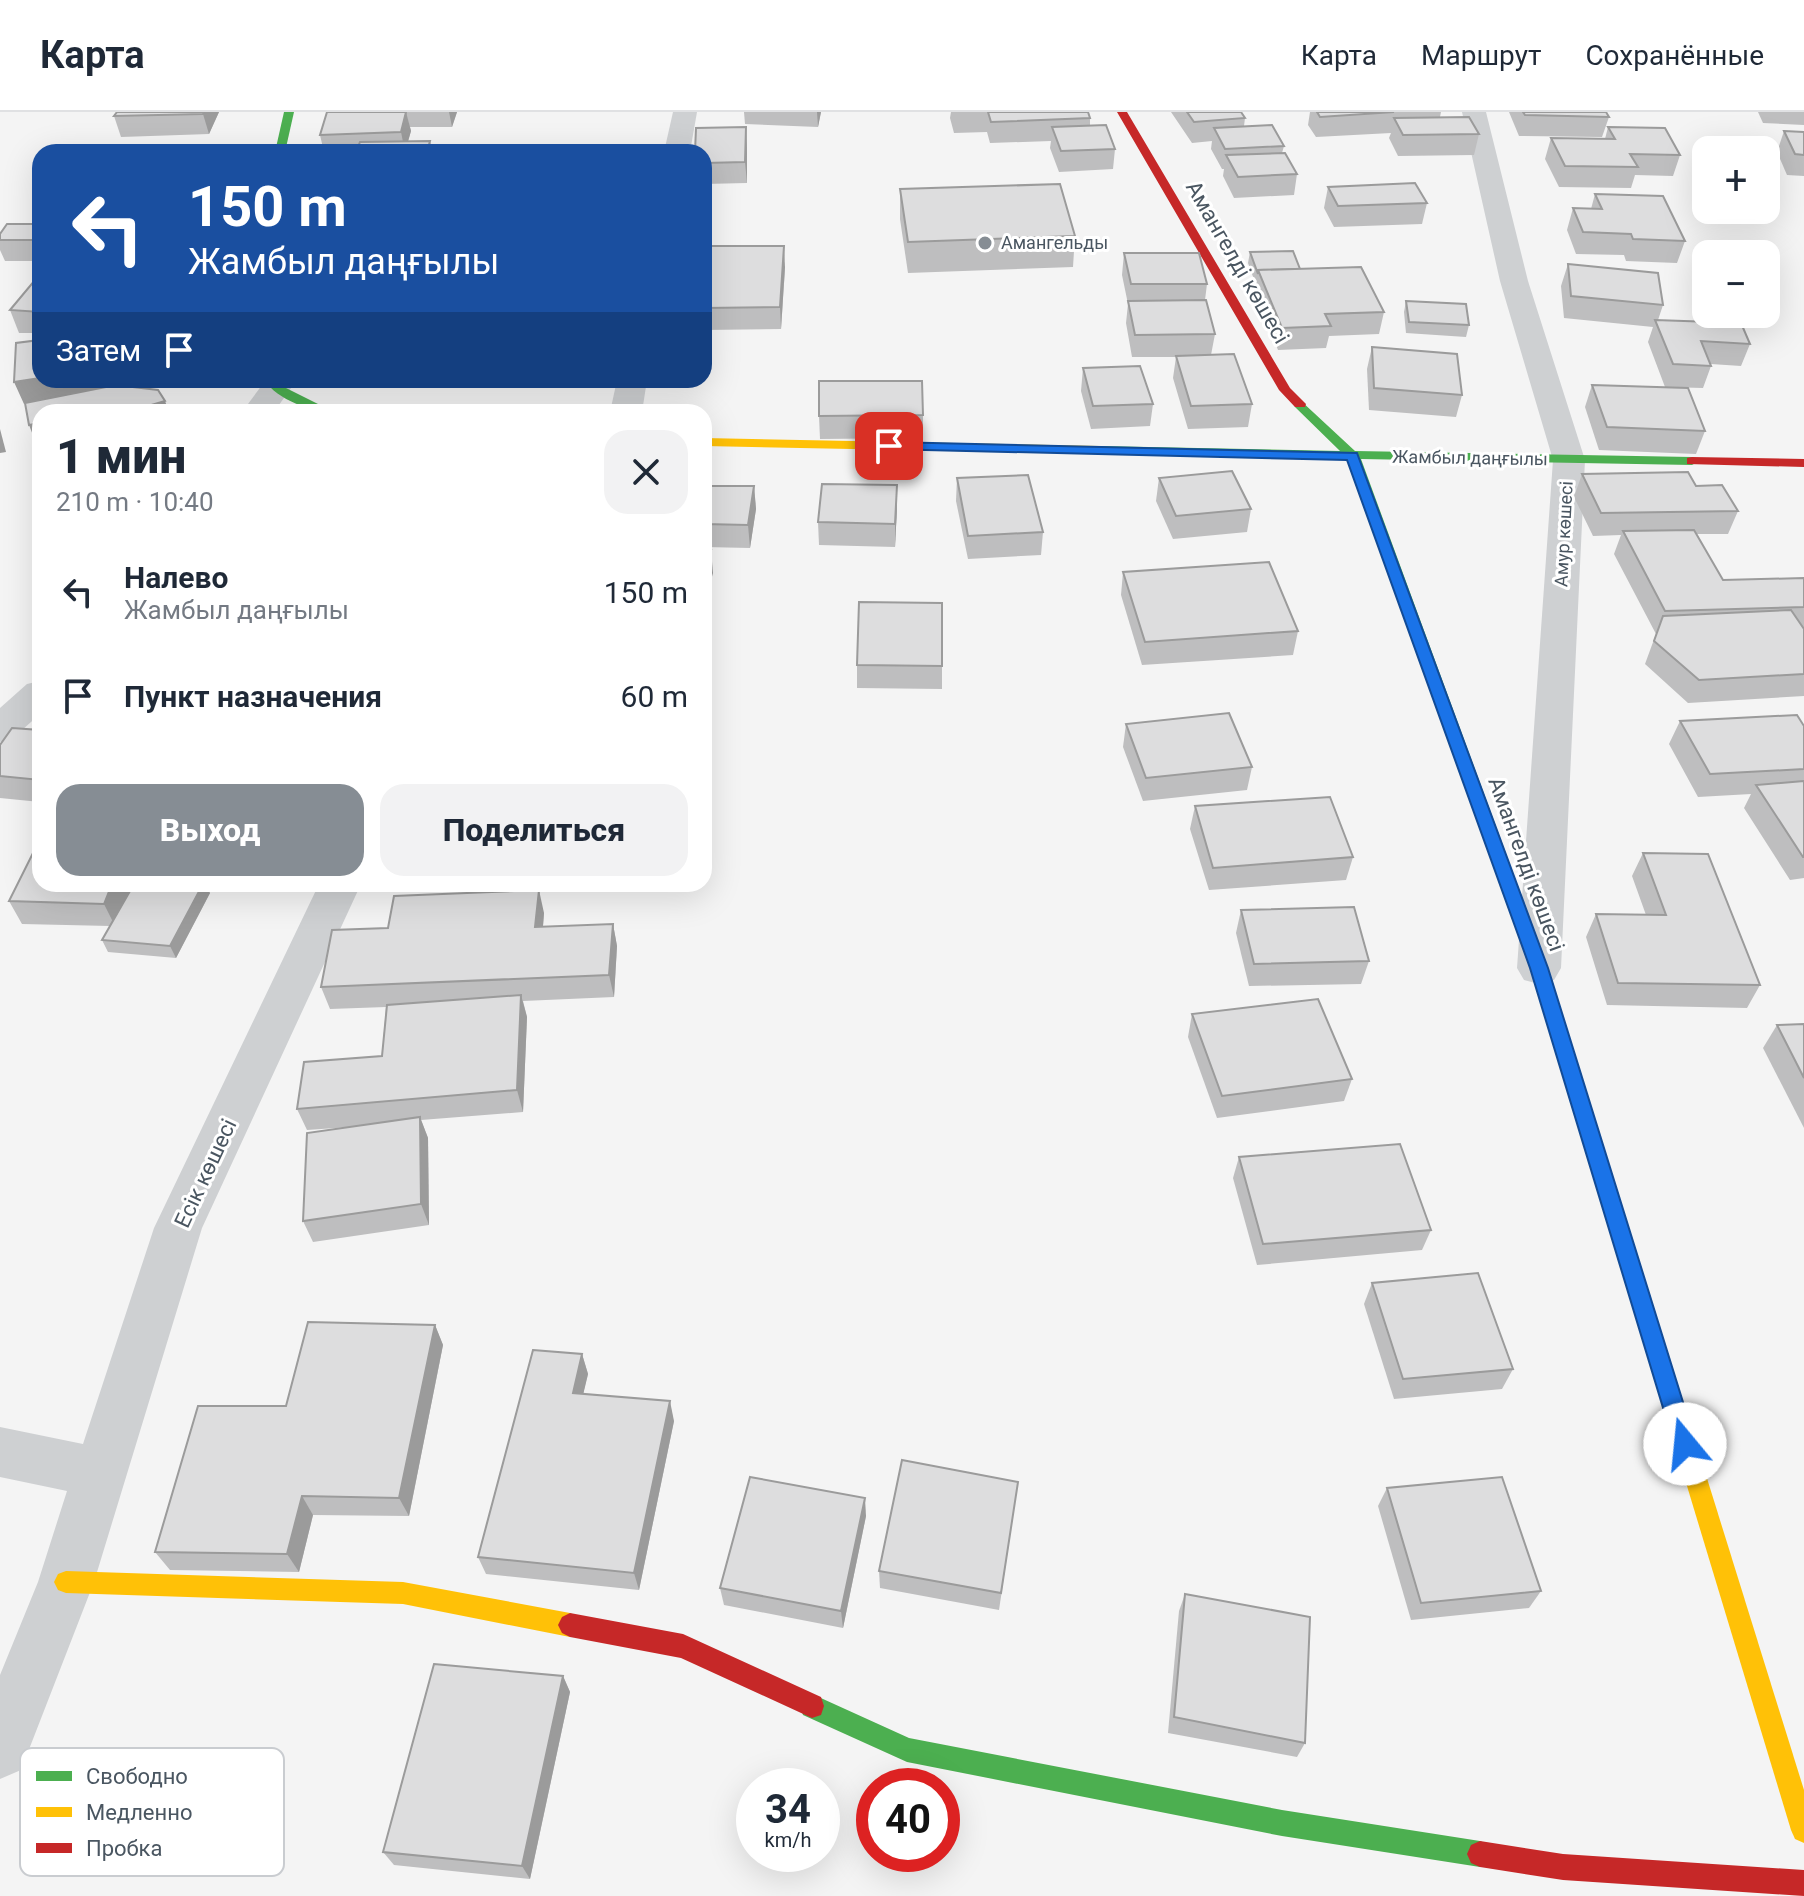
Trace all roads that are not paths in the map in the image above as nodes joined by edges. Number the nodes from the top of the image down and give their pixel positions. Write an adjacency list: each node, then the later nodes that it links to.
1 (289, 112): 5 (street)
2 (685, 112): 6 (street)
3 (1122, 112): 10 (street, Амангелді көшесі)
4 (1474, 112): 11 (street, Амур көшесі)
5 (282, 144)
6 (679, 144)
7 (268, 393): 8 (street)
8 (303, 404)
9 (712, 442): 10 (street, Жамбыл даңғылы)
10 (1353, 456): 11 (street, Жамбыл даңғылы); 16 (street, Амангелді көшесі)
11 (1569, 460): 12 (street, Жамбыл даңғылы); 16 (street, Амур көшесі)
12 (1804, 463)
13 (32, 700): 14 (street)
14 (0, 729)
15 (336, 892): 18 (street, Есік көшесі)
16 (1539, 968): 21 (street, Амангелді көшесі)
17 (0, 1452): 18 (street)
18 (101, 1473): 19 (street, Есік көшесі)
19 (66, 1582): 20 (street, Есік көшесі); 22 (street)
20 (0, 1749)
21 (1804, 1830)
22 (1804, 1883)

